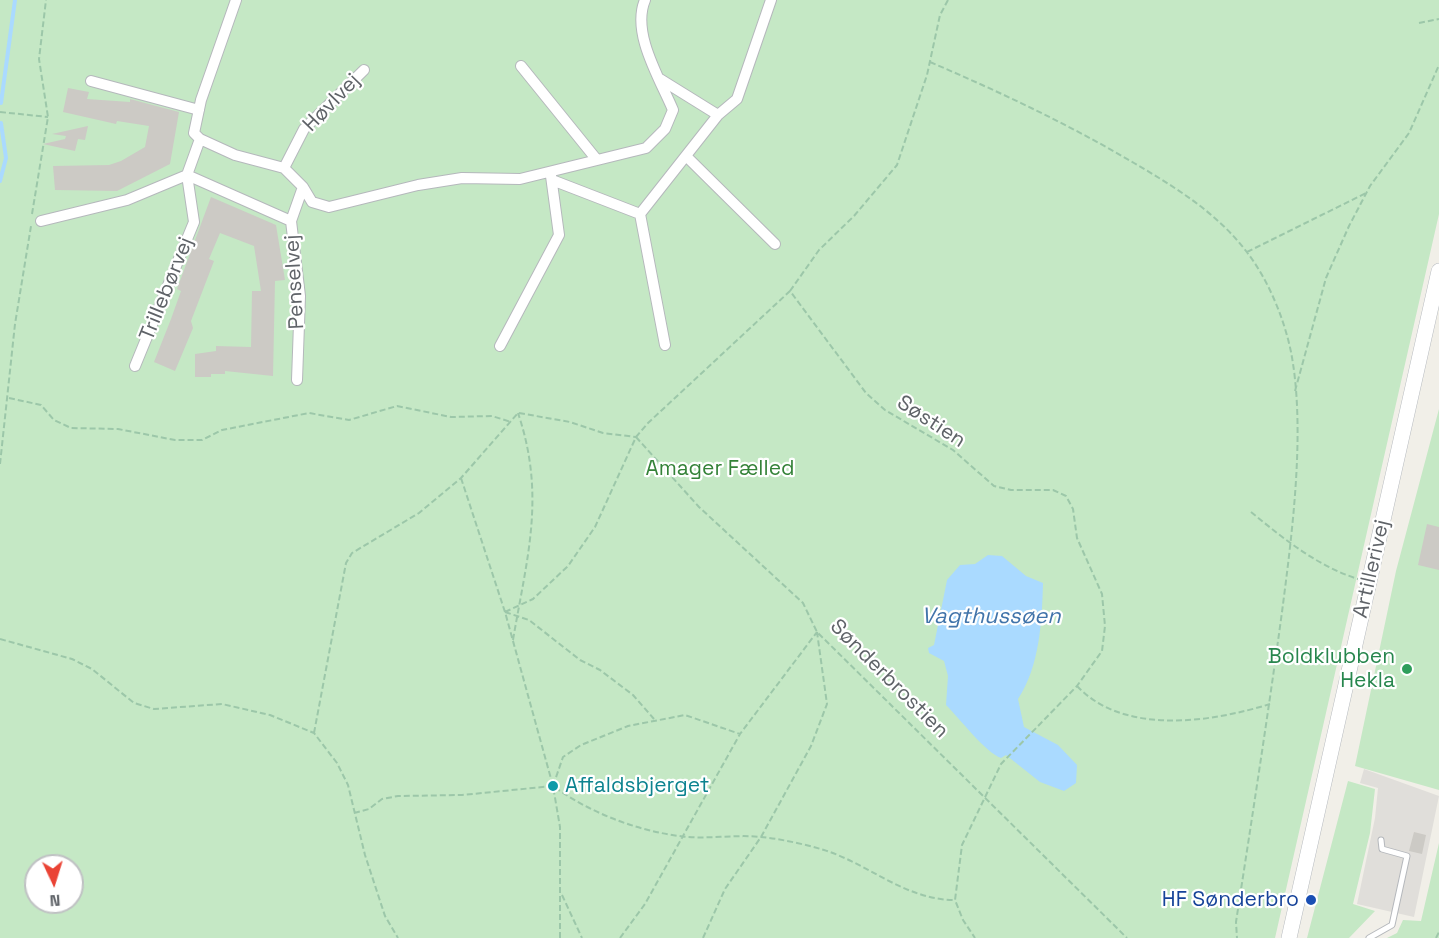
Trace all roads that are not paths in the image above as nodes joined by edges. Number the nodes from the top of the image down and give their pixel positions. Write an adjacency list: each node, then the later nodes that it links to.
1 (236, 0): 8 (street)
2 (645, 0): 6 (street)
3 (771, 0): 9 (street)
4 (521, 66): 12 (street)
5 (364, 70): 13 (street, Høvlvej)
6 (660, 79): 9 (street); 12 (street)
7 (91, 81): 8 (street)
8 (199, 110): 10 (street)
9 (718, 115): 11 (street)
10 (200, 139): 13 (street); 14 (street)
11 (686, 156): 17 (street); 20 (street)
12 (597, 160): 15 (street)
13 (284, 168): 16 (street)
14 (187, 176): 18 (street); 19 (street); 24 (street, Trillebørvej)
15 (551, 176): 16 (street); 17 (street); 23 (street)
16 (303, 187): 19 (street, Penselvej)
17 (640, 214): 22 (street)
18 (41, 221)
19 (291, 221): 25 (street, Penselvej)
20 (775, 244)
21 (1439, 271): 27 (street, Artillerivej)
22 (665, 345)
23 (500, 346)
24 (135, 366)
25 (297, 380)
26 (1381, 840): 28 (lane)
27 (1290, 937)
28 (1368, 938)

